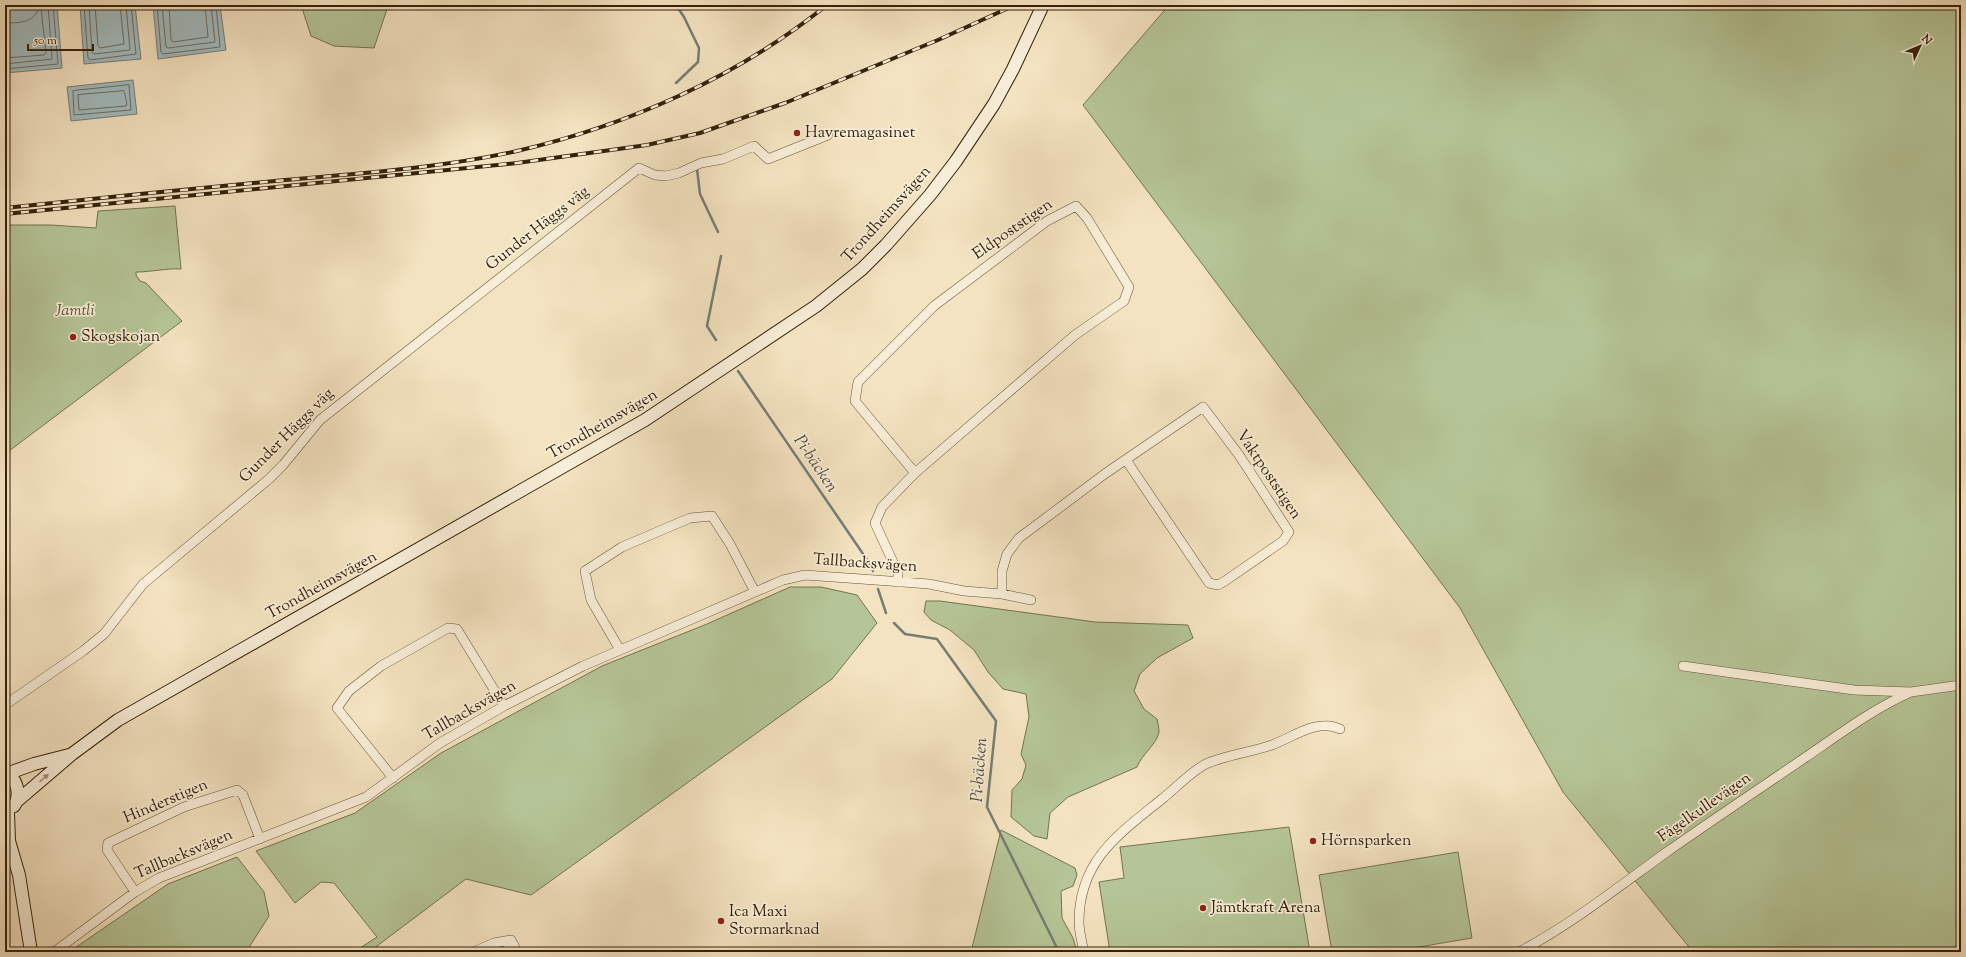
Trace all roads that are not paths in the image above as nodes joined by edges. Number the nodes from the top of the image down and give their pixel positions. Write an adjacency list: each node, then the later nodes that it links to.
1 (1040, 10): 16 (main road, Trondheimsvägen)
2 (828, 135): 13 (street, Gunder Häggs väg)
3 (1126, 460): 3 (street, Vaktpoststigen); 7 (street, Vaktpoststigen)
4 (915, 473): 4 (street, Eldpoststigen); 5 (street, Eldpoststigen)
5 (898, 577): 6 (street, Tallbacksvägen); 7 (street, Tallbacksvägen)
6 (755, 592): 9 (street, Tallbacksvägen); 9 (street)
7 (1002, 594): 8 (street, Tallbacksvägen)
8 (1031, 600)
9 (620, 650): 14 (street, Tallbacksvägen)
10 (1683, 666): 12 (street)
11 (1961, 685): 12 (street)
12 (1911, 692): 30 (street, Fågelkullevägen)
13 (5, 705)
14 (504, 706): 18 (street, Tallbacksvägen); 18 (street)
15 (1340, 729): 29 (street)
16 (72, 754): 17 (main road, Trondheimsvägen); 19 (main road, Trondheimsvägen, one-way to 16)
17 (7, 772): 19 (main road)
18 (393, 778): 22 (street, Tallbacksvägen)
19 (16, 802): 20 (main road, Trondheimsvägen)
20 (6, 814): 21 (main road)
21 (7, 839): 25 (main road)
22 (260, 840): 23 (street, Tallbacksvägen); 23 (street, Hinderstigen)
23 (135, 892): 26 (street, Tallbacksvägen)
24 (515, 949): 27 (street); 28 (street)
25 (31, 952)
26 (54, 952)
27 (473, 952)
28 (504, 952)
29 (1084, 952)
30 (1519, 952)

